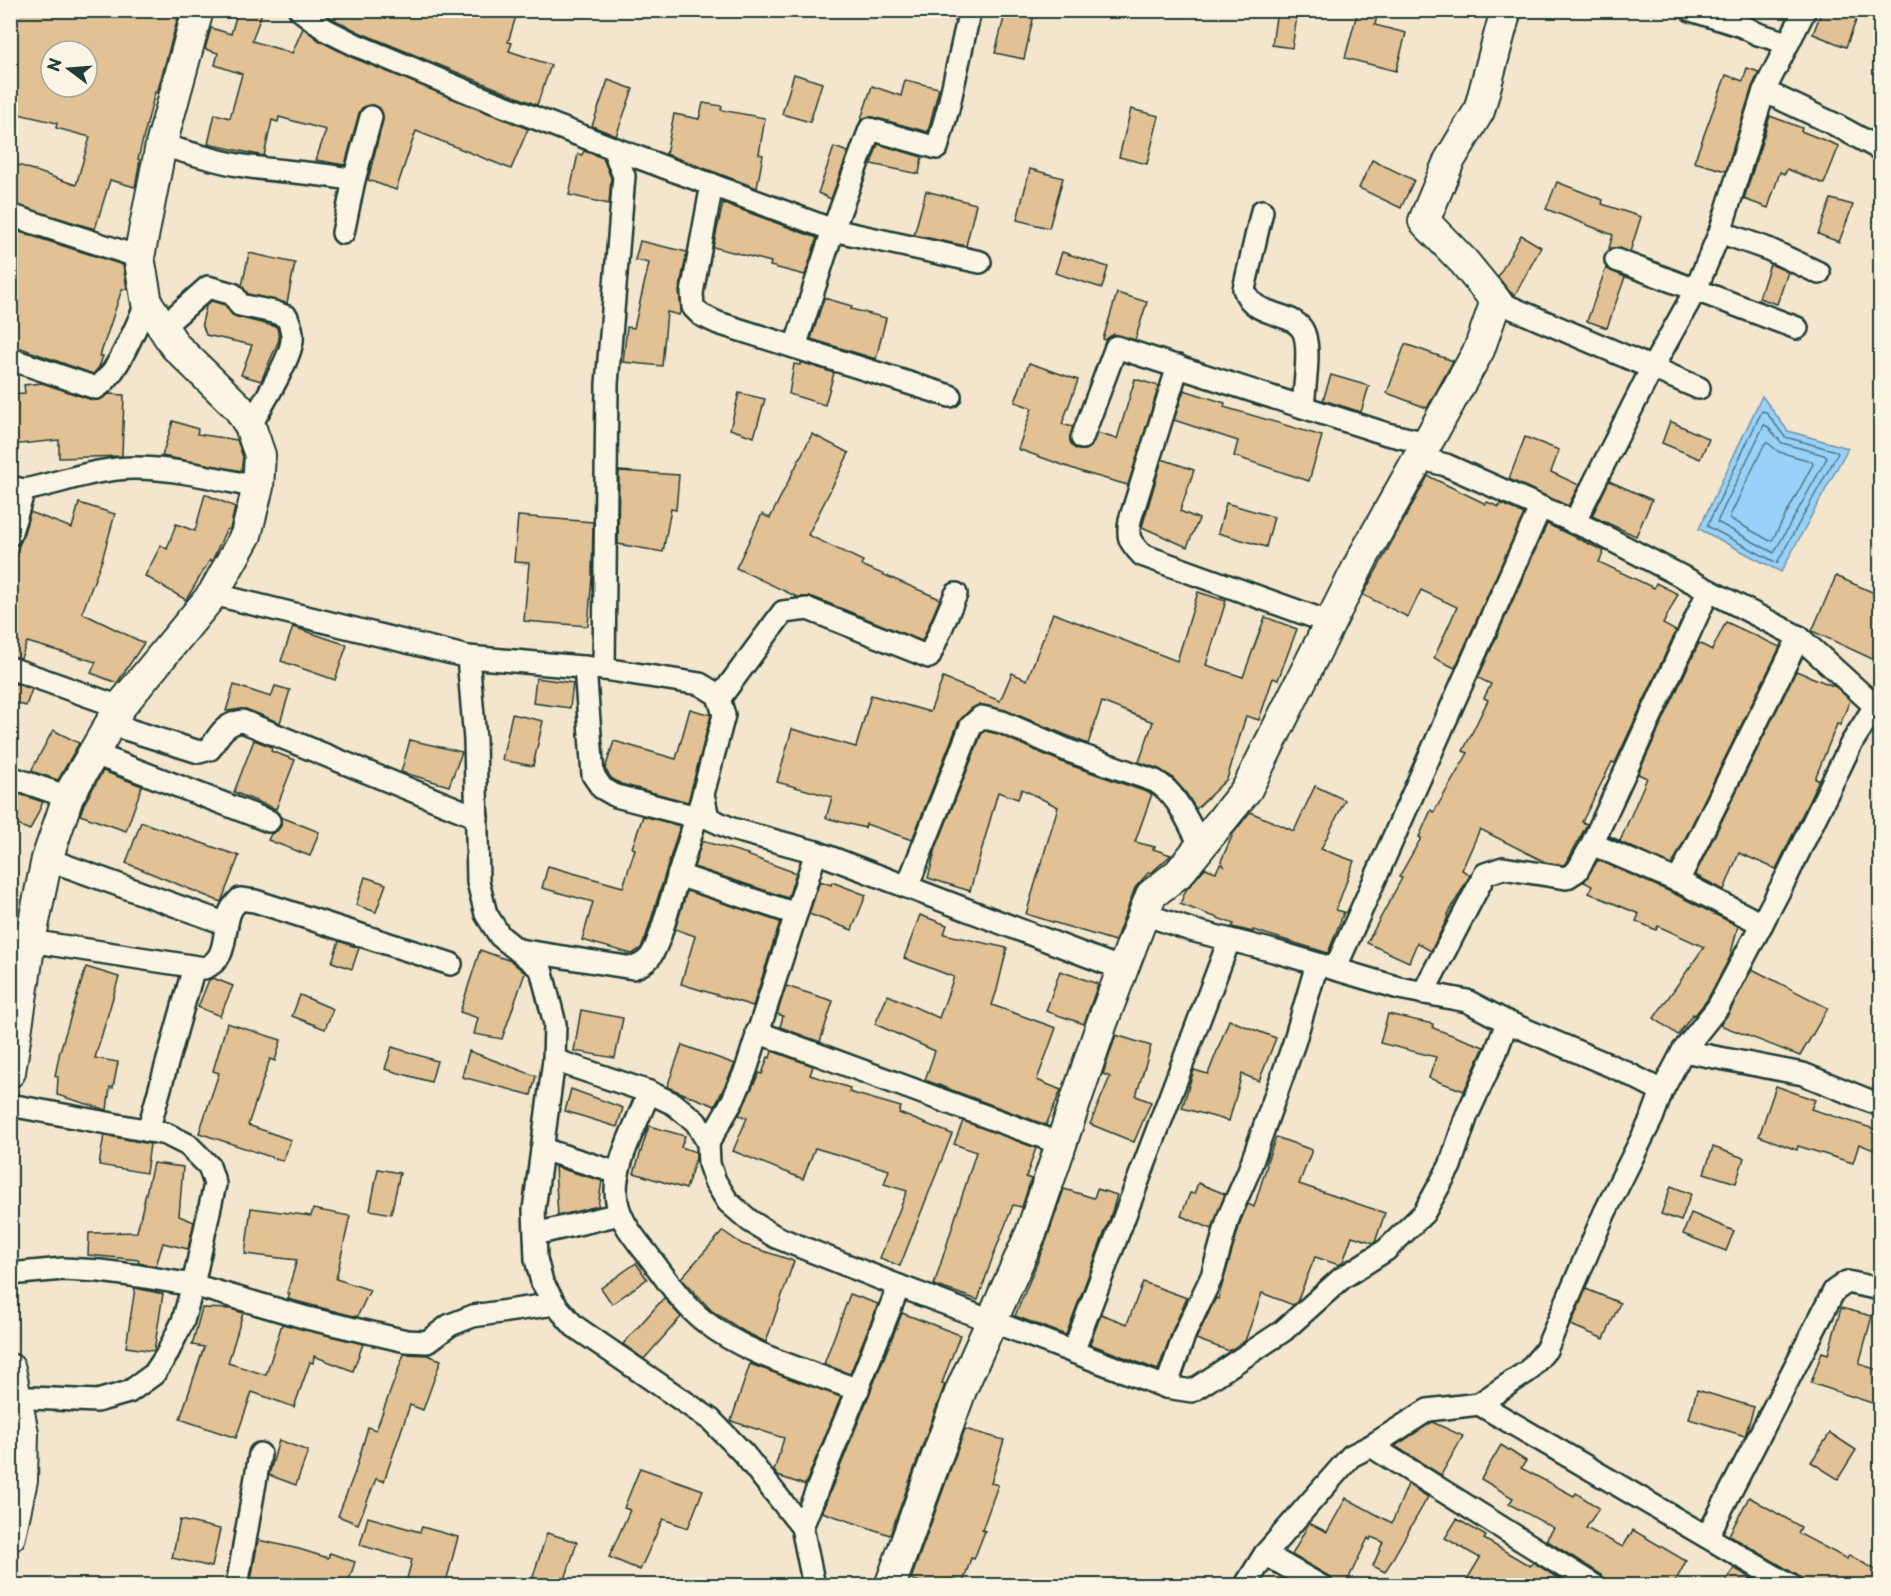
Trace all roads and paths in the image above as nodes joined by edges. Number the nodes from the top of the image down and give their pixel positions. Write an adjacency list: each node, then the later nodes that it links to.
1 (198, 10): 10 (street)
2 (300, 10): 11 (street)
3 (970, 10): 17 (street)
4 (1506, 10): 25 (street)
5 (1690, 10): 7 (street)
6 (1805, 10): 7 (street)
7 (1787, 44): 8 (street)
8 (1764, 91): 12 (street); 18 (street)
9 (371, 117): 13 (street)
10 (161, 145): 13 (street); 20 (street)
11 (613, 148): 14 (street); 50 (street)
12 (1881, 149)
13 (354, 180): 19 (street)
14 (712, 184): 17 (street); 28 (street)
15 (1262, 211): 34 (street)
16 (10, 214): 20 (street)
17 (833, 230): 22 (street); 28 (street)
18 (1720, 232): 23 (street); 24 (street)
19 (343, 233)
20 (139, 257): 26 (street)
21 (1616, 260): 24 (street)
22 (980, 262)
23 (1819, 273)
24 (1695, 291): 27 (street); 31 (street)
25 (1496, 301): 31 (street); 37 (street)
26 (155, 315): 29 (street); 35 (street); 35 (street)
27 (1797, 328)
28 (795, 347): 33 (street)
29 (10, 359)
30 (1178, 366): 34 (street); 36 (street); 46 (street)
31 (1652, 368): 32 (street); 41 (street)
32 (1699, 388)
33 (950, 396)
34 (1303, 407): 37 (street)
35 (250, 426): 38 (street)
36 (1082, 438)
37 (1422, 451): 40 (street); 46 (street)
38 (258, 487): 39 (street); 44 (street)
39 (17, 488): 42 (street)
40 (1540, 508): 41 (street); 76 (street)
41 (1574, 523): 43 (street)
42 (10, 535)
43 (1708, 592): 47 (street); 61 (street)
44 (213, 594): 48 (street); 53 (street)
45 (957, 594): 51 (street)
46 (1328, 622): 62 (street)
47 (1799, 637): 52 (street); 66 (street)
48 (468, 657): 50 (street); 58 (street)
49 (10, 668): 53 (street)
50 (595, 668): 51 (street); 59 (street)
51 (719, 699): 56 (street)
52 (1878, 709): 71 (street)
53 (115, 716): 54 (street); 58 (street)
54 (92, 753): 57 (street); 60 (street)
55 (10, 777): 57 (street)
56 (703, 794): 59 (street); 63 (street)
57 (68, 797): 64 (street)
58 (477, 817): 74 (street)
59 (696, 817): 65 (street)
60 (269, 821)
61 (1592, 844): 66 (street); 79 (street)
62 (1201, 846): 67 (street); 69 (street)
63 (816, 852): 67 (street); 68 (street)
64 (47, 859): 70 (street); 72 (street)
65 (678, 875): 68 (street); 74 (street)
66 (1678, 881): 71 (street)
67 (907, 887): 78 (street)
68 (796, 914): 81 (street)
69 (1144, 914): 73 (street); 78 (street)
70 (227, 924): 75 (street); 77 (street)
71 (1762, 924): 82 (street)
72 (20, 939): 77 (street); 84 (street)
73 (1229, 941): 76 (street); 102 (street)
74 (517, 949): 83 (street)
75 (451, 964)
76 (1326, 966): 79 (street); 103 (street)
77 (194, 967): 89 (street)
78 (1122, 969): 91 (street)
79 (1423, 993): 80 (street)
80 (1507, 1022): 85 (street); 103 (street)
81 (757, 1032): 90 (street); 91 (street)
82 (1683, 1051): 85 (street); 88 (street)
83 (554, 1060): 86 (street); 92 (street)
84 (10, 1072)
85 (1662, 1091): 106 (street)
86 (650, 1092): 90 (street); 93 (street)
87 (10, 1105): 89 (street)
88 (1881, 1105)
89 (148, 1131): 97 (street)
90 (708, 1143): 98 (street)
91 (1061, 1144): 101 (street)
92 (542, 1149): 93 (street); 95 (street)
93 (618, 1173): 94 (street)
94 (620, 1214): 95 (street); 105 (street)
95 (535, 1234): 100 (street)
96 (10, 1275): 97 (street)
97 (194, 1285): 100 (street); 104 (street)
98 (899, 1286): 101 (street); 105 (street)
99 (1881, 1289): 111 (street)
100 (555, 1304): 109 (street)
101 (991, 1320): 102 (street); 115 (street)
102 (1073, 1352): 103 (street)
103 (1167, 1387)
104 (12, 1388): 110 (street)
105 (858, 1390): 109 (street)
106 (1479, 1404): 107 (street); 111 (street)
107 (1371, 1446): 112 (street); 118 (street)
108 (260, 1454): 113 (street)
109 (802, 1527): 114 (street)
110 (10, 1536)
111 (1707, 1537): 119 (street)
112 (1265, 1554): 116 (street); 117 (street)
113 (237, 1586)
114 (814, 1586)
115 (890, 1586)
116 (1245, 1586)
117 (1321, 1586)
118 (1594, 1586)
119 (1791, 1586)

